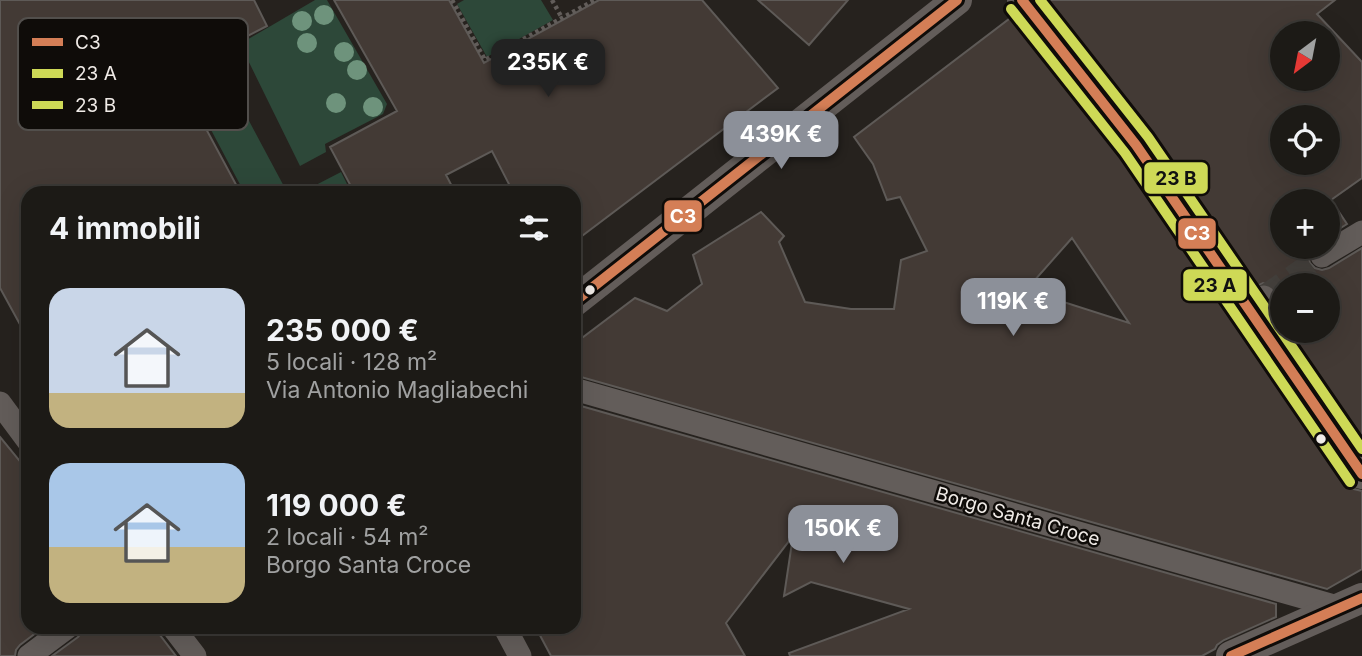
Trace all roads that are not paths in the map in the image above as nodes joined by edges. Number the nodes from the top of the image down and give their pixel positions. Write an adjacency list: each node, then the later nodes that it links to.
1 (957, 0): 5 (street)
2 (1022, 0): 9 (street)
3 (1362, 232): 4 (street)
4 (1340, 245)
5 (581, 296)
6 (581, 391): 10 (street, Borgo Santa Croce)
7 (0, 403): 8 (street)
8 (21, 432)
9 (1362, 474)
10 (1352, 603): 17 (street)
11 (58, 634): 14 (street)
12 (178, 634): 15 (street)
13 (508, 634): 16 (street)
14 (29, 656)
15 (195, 656)
16 (520, 656)
17 (1231, 656)

